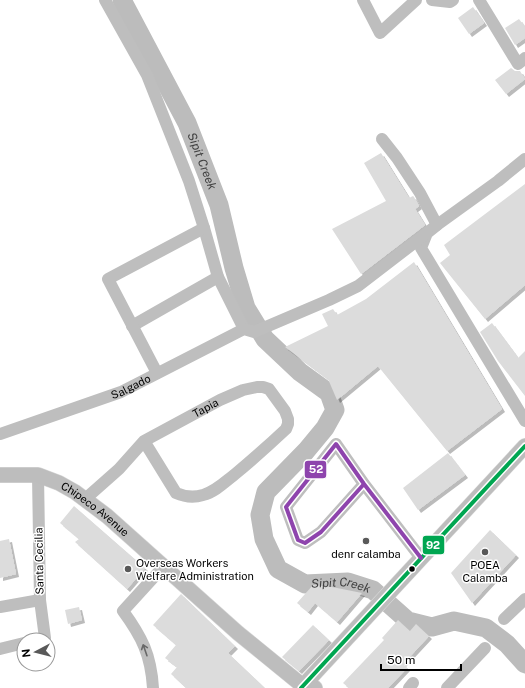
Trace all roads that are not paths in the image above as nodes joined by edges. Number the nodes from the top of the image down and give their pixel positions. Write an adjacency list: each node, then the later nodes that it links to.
1 (105, 0): 11 (street)
2 (363, 0): 3 (street)
3 (416, 0)
4 (432, 0): 5 (street)
5 (453, 0)
6 (480, 0): 7 (street)
7 (525, 58)
8 (382, 139): 10 (street)
9 (525, 159): 10 (street, Salgado)
10 (437, 225): 12 (street, Salgado)
11 (204, 228): 13 (street); 14 (street)
12 (427, 233): 15 (street, Salgado); 17 (street)
13 (218, 277): 14 (street); 15 (street)
14 (132, 326): 16 (street)
15 (249, 330): 16 (street, Salgado)
16 (158, 373): 18 (street, Salgado)
17 (525, 421)
18 (0, 434)
19 (144, 441): 19 (street, Tapia); 24 (street, Tapia)
20 (525, 446): 25 (main road)
21 (0, 475): 22 (main road, Chipeco Avenue)
22 (38, 475): 24 (main road, Chipeco Avenue); 28 (street, Santa Cecilia)
23 (364, 484): 23 (street); 25 (street)
24 (84, 500): 26 (main road, Chipeco Avenue)
25 (421, 558): 35 (main road)
26 (164, 566): 35 (main road, Chipeco Avenue); 36 (street, one-way to 26)
27 (525, 599): 30 (street)
28 (40, 600): 29 (street); 31 (street, Santa Cecilia)
29 (0, 606)
30 (504, 619)
31 (45, 632)
32 (16, 645): 34 (street)
33 (484, 648): 37 (street)
34 (0, 649)
35 (306, 687)
36 (153, 688)
37 (447, 688)

